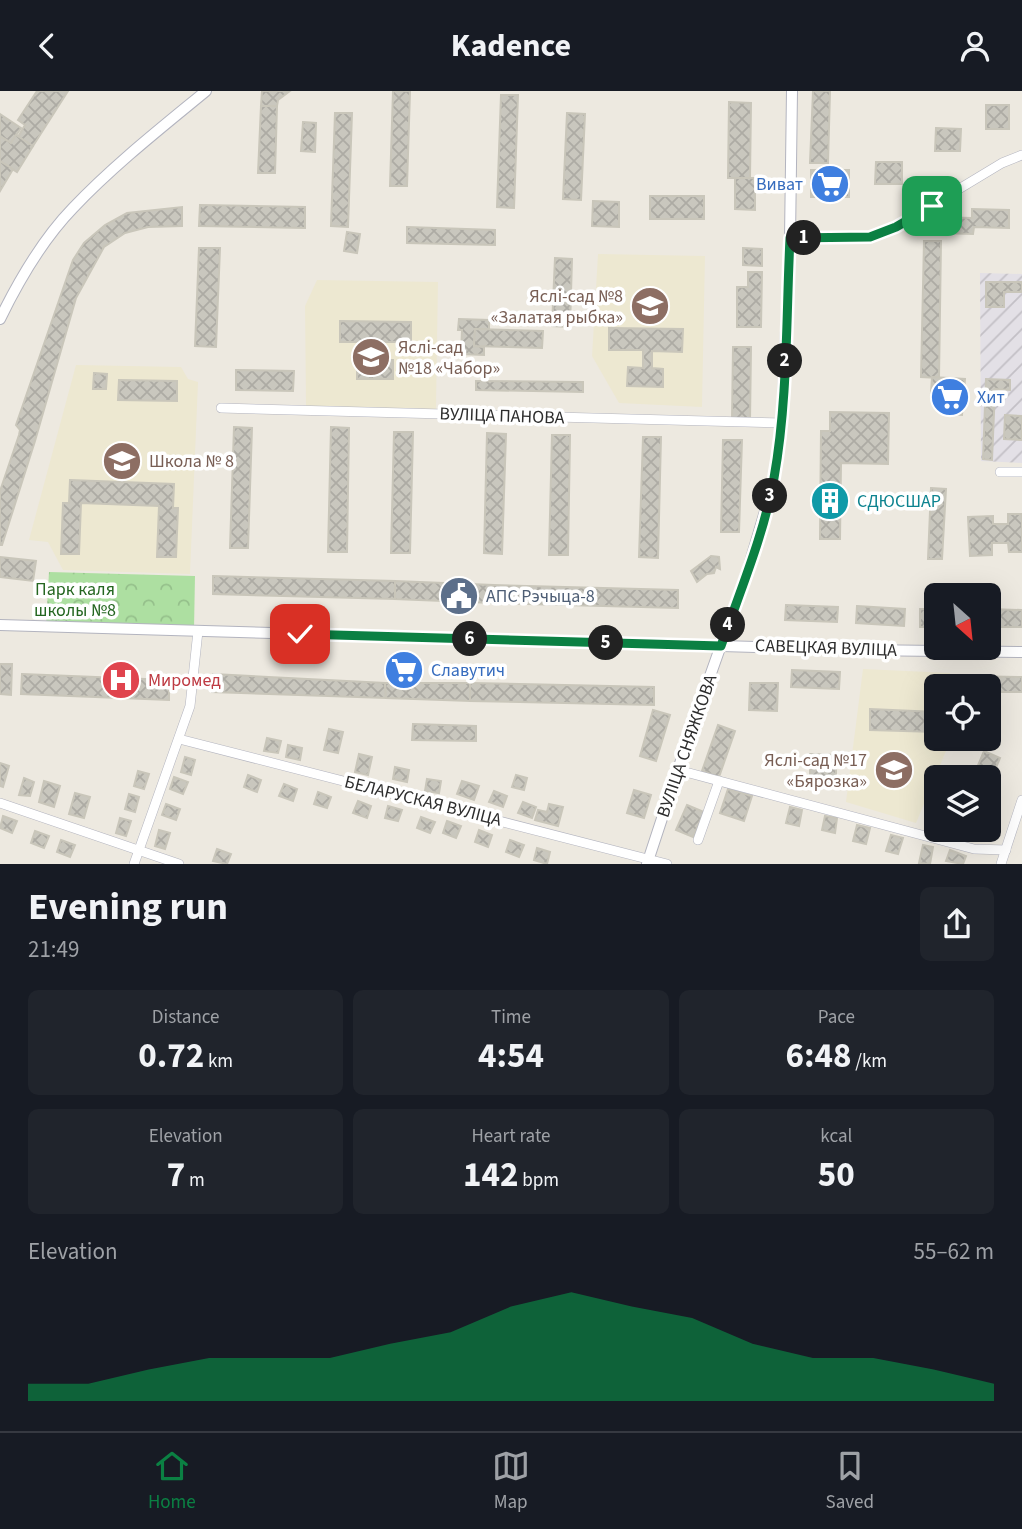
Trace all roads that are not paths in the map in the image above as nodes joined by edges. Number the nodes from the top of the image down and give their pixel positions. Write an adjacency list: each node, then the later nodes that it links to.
1 (206, 91): 5 (street)
2 (792, 91): 4 (street, ВУЛІЦА СНЯЖКОВА)
3 (1022, 155): 4 (street)
4 (790, 238): 7 (street, ВУЛІЦА СНЯЖКОВА)
5 (0, 319)
6 (221, 408): 7 (street, ВУЛІЦА ПАНОВА)
7 (782, 423): 12 (street, ВУЛІЦА СНЯЖКОВА)
8 (1000, 472): 9 (street)
9 (1022, 472)
10 (0, 625): 11 (street, САВЕЦКАЯ ВУЛІЦА)
11 (198, 631): 12 (street, САВЕЦКАЯ ВУЛІЦА); 14 (street)
12 (721, 646): 13 (street, САВЕЦКАЯ ВУЛІЦА); 15 (street, ВУЛІЦА СНЯЖКОВА)
13 (1022, 652)
14 (179, 739): 22 (street); 23 (street, БЕЛАРУСКАЯ ВУЛІЦА)
15 (678, 770): 16 (street); 23 (street, ВУЛІЦА СНЯЖКОВА)
16 (719, 781): 20 (street); 21 (street)
17 (1022, 800): 19 (street)
18 (0, 803): 22 (street)
19 (1020, 813): 21 (street)
20 (698, 840)
21 (1006, 849): 27 (street)
22 (139, 850): 24 (street); 25 (street)
23 (648, 861): 26 (street, БЕЛАРУСКАЯ ВУЛІЦА)
24 (134, 864)
25 (179, 864)
26 (667, 864)
27 (1002, 864)

